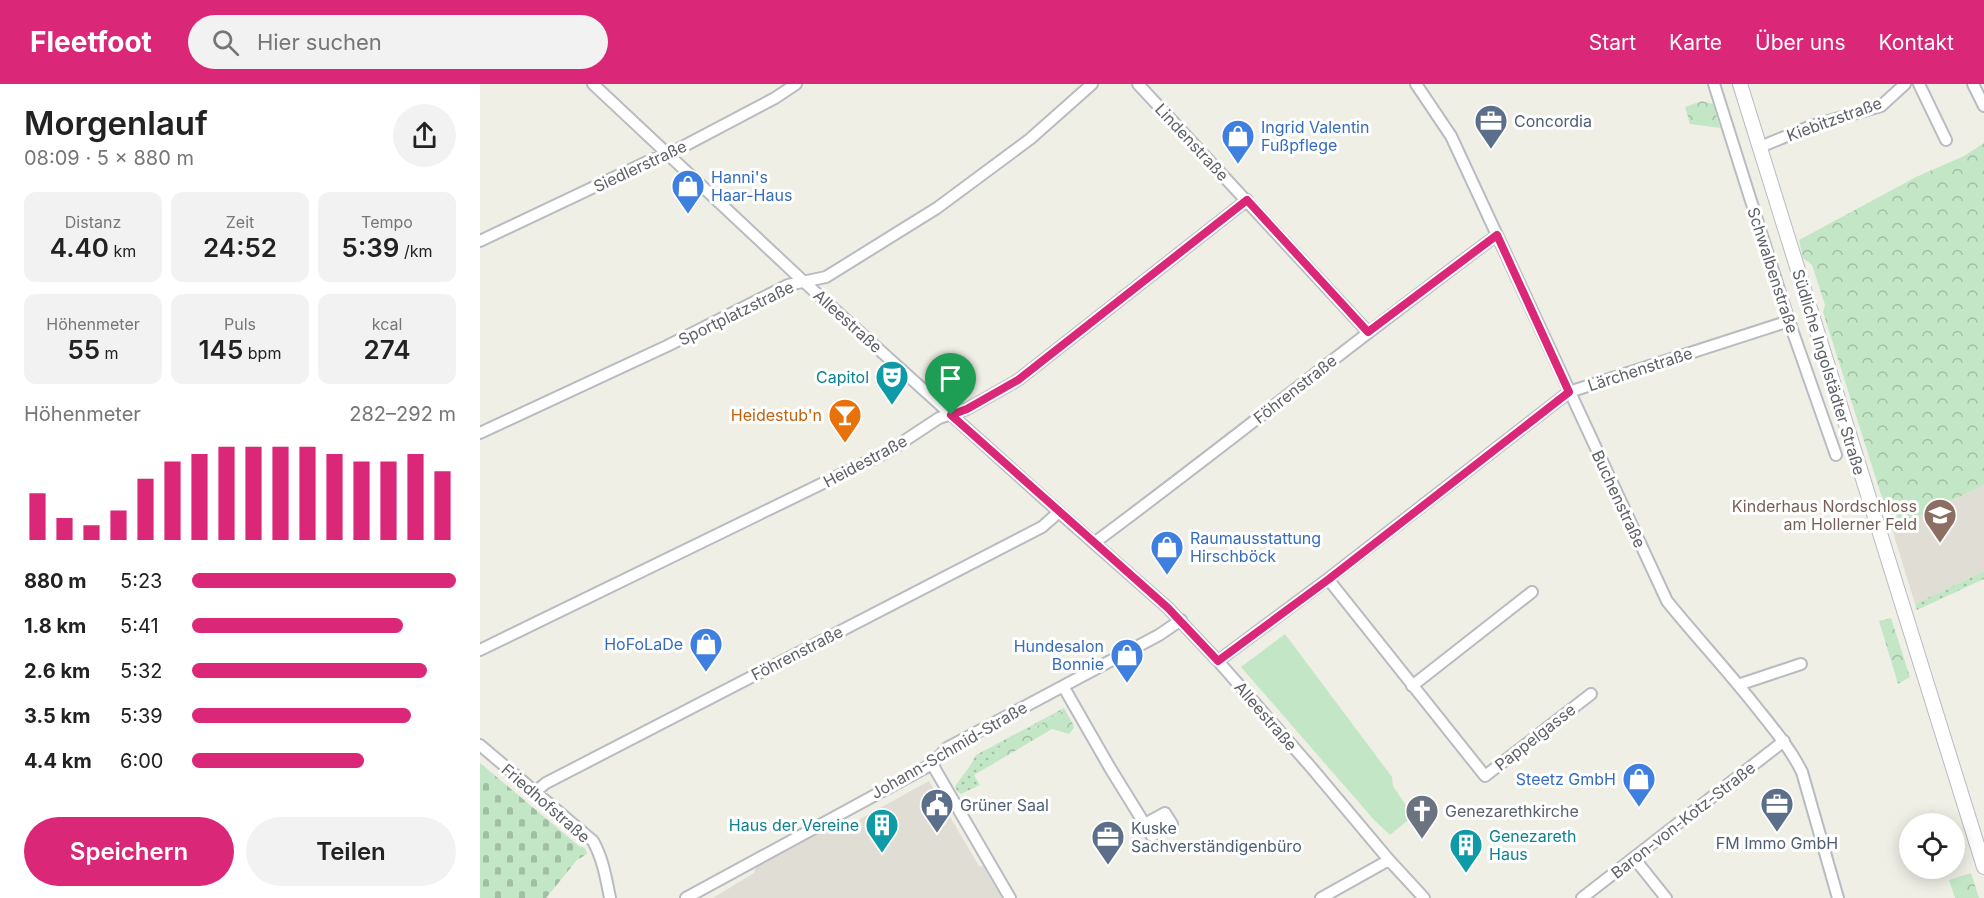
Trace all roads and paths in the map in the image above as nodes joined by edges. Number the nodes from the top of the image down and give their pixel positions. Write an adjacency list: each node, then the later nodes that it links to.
1 (593, 84): 14 (street, Alleestraße)
2 (796, 84): 14 (street, Siedlerstraße)
3 (1092, 84): 18 (street, Sportplatzstraße)
4 (1138, 84): 15 (street, Lindenstraße)
5 (1416, 84): 16 (street, Buchenstraße)
6 (1714, 84): 19 (street, Schwalbenstraße)
7 (1740, 84): 13 (street, Südliche Ingolstädter Straße)
8 (1905, 84): 13 (street, Kiebitzstraße)
9 (1919, 84): 12 (street)
10 (1973, 84): 11 (street)
11 (1984, 106)
12 (1946, 141)
13 (1760, 147): 44 (street, Südliche Ingolstädter Straße)
14 (667, 155): 17 (street, Siedlerstraße); 18 (street, Alleestraße)
15 (1247, 200): 20 (street, Lindenstraße); 22 (street, Heidestraße)
16 (1497, 235): 20 (street, Föhrenstraße); 21 (street, Buchenstraße)
17 (480, 241)
18 (803, 281): 22 (street, Alleestraße); 23 (street, Sportplatzstraße)
19 (1789, 321): 21 (street, Lärchenstraße); 24 (street, Schwalbenstraße)
20 (1368, 332): 26 (street, Föhrenstraße)
21 (1569, 392): 27 (street, Lärchenstraße); 33 (street, Buchenstraße)
22 (951, 415): 25 (street, Alleestraße); 30 (street, Heidestraße)
23 (480, 433)
24 (1836, 455)
25 (1059, 512): 26 (street, Alleestraße); 40 (street, Föhrenstraße)
26 (1094, 543): 29 (street, Alleestraße)
27 (1329, 579): 31 (street, Lärchenstraße); 35 (street, Pappelgasse)
28 (1532, 592): 35 (street)
29 (1181, 621): 31 (street, Alleestraße); 34 (street, Johann-Schmid-Straße)
30 (480, 650)
31 (1218, 661): 43 (street, Alleestraße)
32 (1801, 664): 33 (street)
33 (1738, 685): 37 (street, Buchenstraße)
34 (1063, 686): 39 (street, Johann-Schmid-Straße); 41 (street)
35 (1412, 686): 36 (street, Pappelgasse)
36 (1591, 694)
37 (1784, 741): 42 (street, Baron-von-Kotz-Straße); 52 (street, Buchenstraße)
38 (480, 746): 40 (street, Friedhofstraße)
39 (932, 764): 46 (street, Johann-Schmid-Straße); 47 (street)
40 (535, 792): 45 (street, Friedhofstraße)
41 (1145, 824)
42 (1634, 858): 50 (street, Baron-von-Kotz-Straße); 51 (street)
43 (1389, 860): 48 (street); 49 (street, Alleestraße)
44 (1984, 867)
45 (610, 898)
46 (686, 898)
47 (1010, 898)
48 (1321, 898)
49 (1424, 898)
50 (1582, 898)
51 (1665, 898)
52 (1838, 898)

